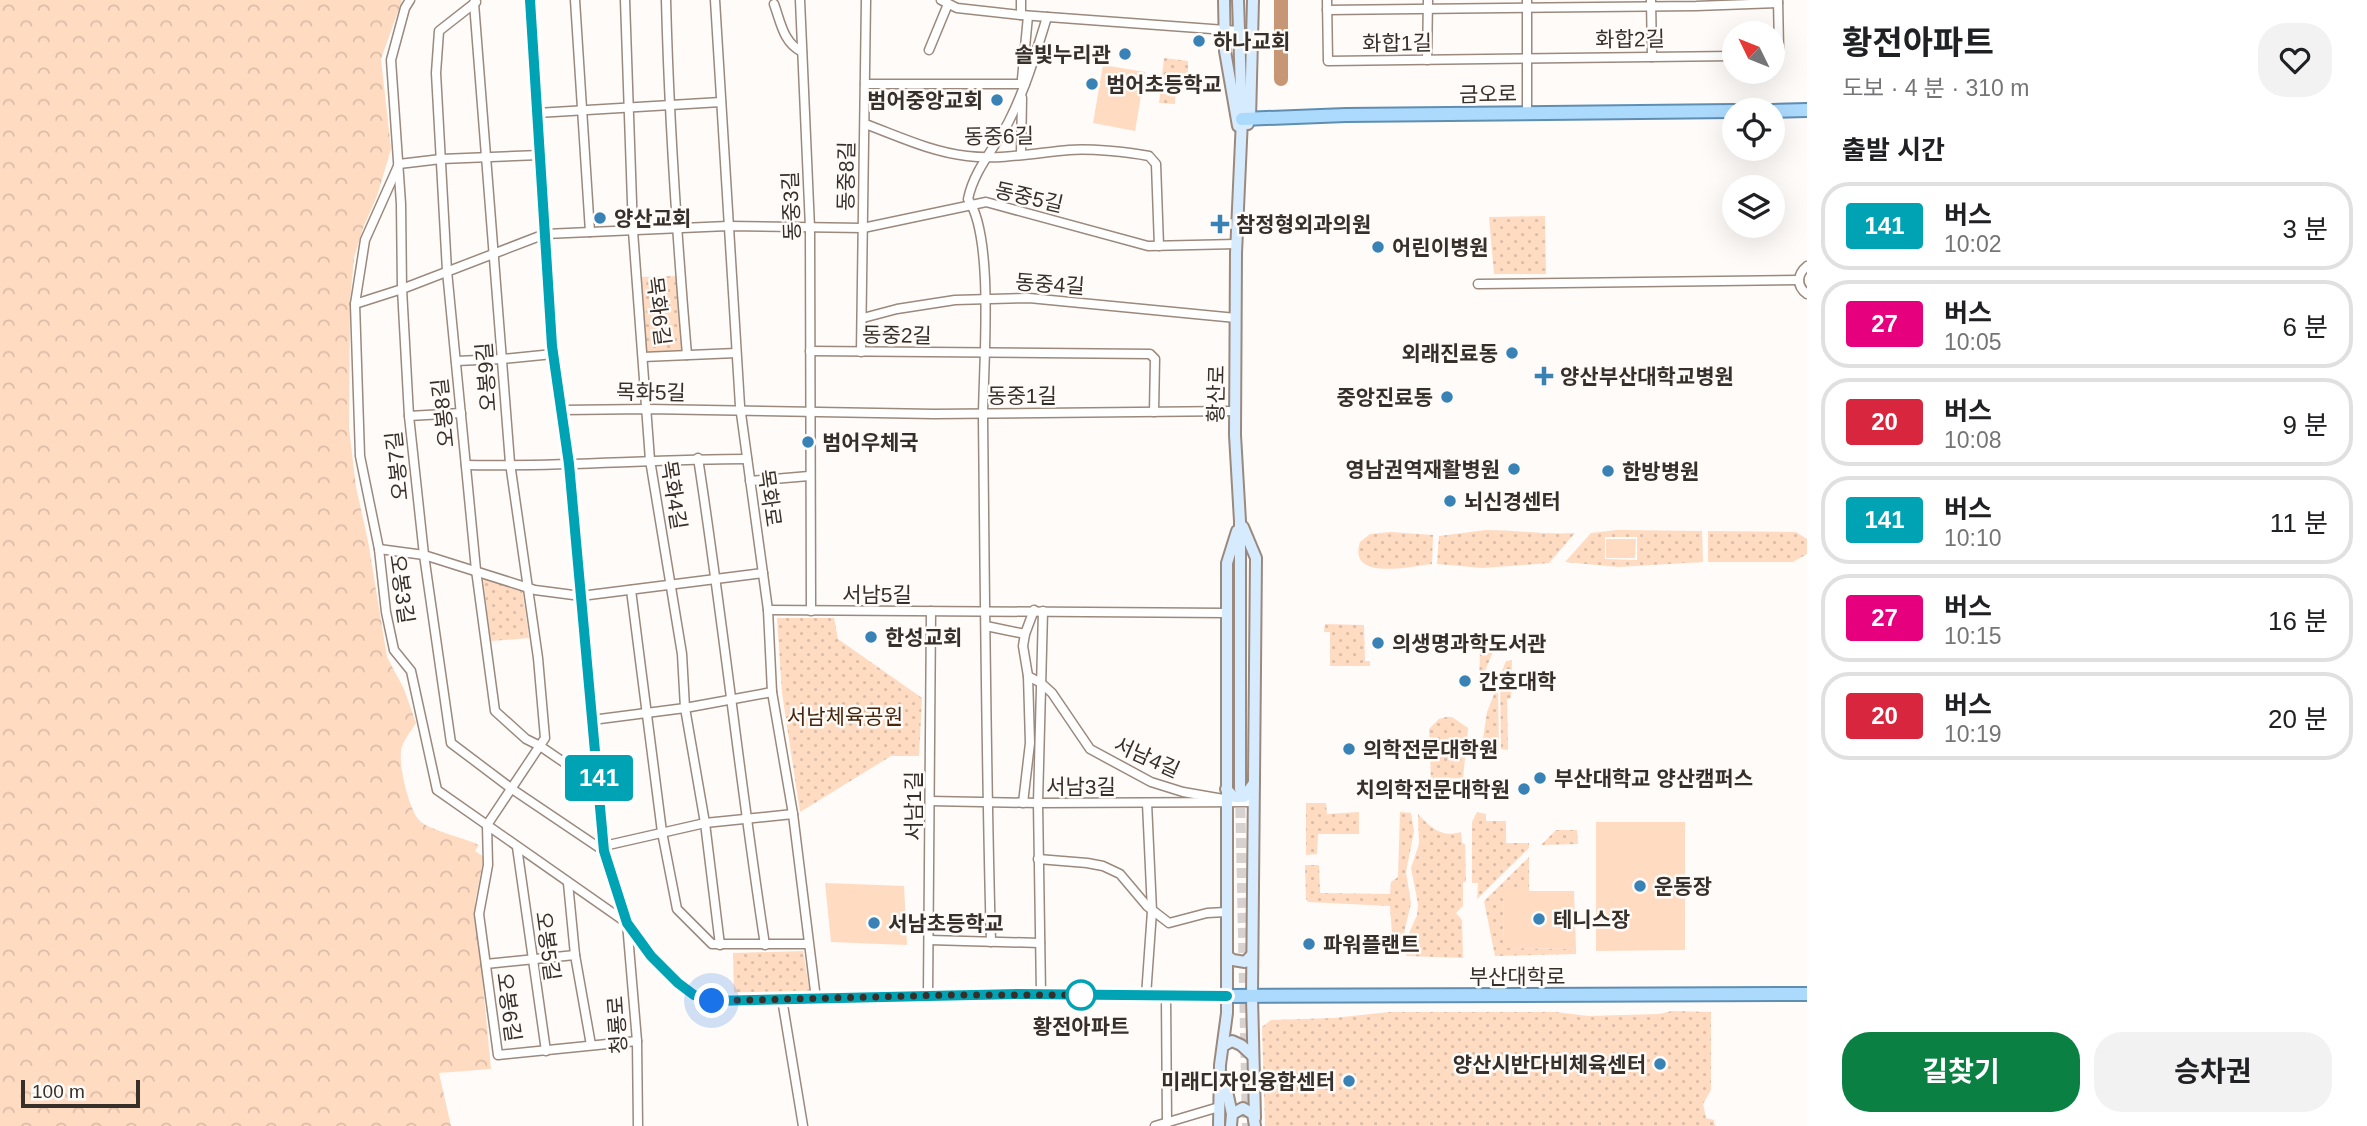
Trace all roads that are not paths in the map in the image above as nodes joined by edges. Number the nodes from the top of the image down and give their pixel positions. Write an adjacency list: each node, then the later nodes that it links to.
1 (410, 0): 60 (street, 오봉7길)
2 (530, 0): 50 (street)
3 (575, 0): 47 (street)
4 (625, 0): 45 (street, 목화6길)
5 (666, 0): 44 (street, 목화6길)
6 (715, 0): 43 (street, 목화로)
7 (800, 0): 35 (street, 동중3길)
8 (866, 0): 41 (street, 동중8길)
9 (1021, 0): 29 (street)
10 (1224, 0): 32 (main road)
11 (1238, 0): 33 (main road, 황산로)
12 (1254, 0): 52 (main road)
13 (1327, 0): 27 (street, 화합1길)
14 (1377, 0): 28 (street)
15 (476, 1): 58 (street, 오봉9길); 59 (street, 오봉8길)
16 (1779, 1): 18 (street); 31 (street)
17 (945, 2): 29 (street); 34 (street)
18 (1736, 2): 21 (street)
19 (1611, 3): 20 (street); 25 (street)
20 (1651, 3): 21 (street); 37 (street)
21 (1696, 3)
22 (774, 4): 35 (street)
23 (1479, 4): 24 (street); 26 (street)
24 (1527, 4): 25 (street); 38 (street)
25 (1570, 4)
26 (1428, 5): 28 (street); 39 (street)
27 (1327, 10): 28 (street); 39 (street, 화합1길)
28 (1377, 10)
29 (1024, 15): 30 (street); 40 (street)
30 (1047, 17): 32 (street); 40 (street)
31 (1779, 21)
32 (1225, 30): 33 (street); 54 (main road)
33 (1239, 31): 52 (main road, 황산로)
34 (929, 50)
35 (802, 51): 63 (street, 동중3길)
36 (1722, 56): 37 (street, 화합2길)
37 (1652, 57): 38 (street, 화합2길)
38 (1527, 58): 39 (street, 화합1길); 51 (street)
39 (1427, 60)
40 (1023, 83): 41 (street); 42 (street)
41 (865, 84): 53 (street, 동중8길)
42 (1021, 94): 55 (street); 57 (street)
43 (721, 102): 44 (street); 62 (street, 목화로)
44 (669, 106): 45 (street); 65 (street, 목화6길)
45 (630, 109): 47 (street); 66 (street, 목화6길)
46 (1807, 110): 49 (main road)
47 (582, 111): 50 (street); 67 (street)
48 (1722, 111): 51 (main road, 금오로)
49 (1785, 111)
50 (537, 113): 56 (street)
51 (1527, 113): 52 (main road, 금오로)
52 (1246, 119): 54 (main road, 황산로)
53 (864, 124): 57 (street, 동중6길); 64 (street, 동중8길)
54 (1241, 139): 69 (main road, 황산로)
55 (1021, 154): 57 (street, 동중6길); 70 (street, 동중6길)
56 (540, 155): 58 (street); 68 (street)
57 (986, 157): 61 (street)
58 (486, 158): 59 (street); 71 (street, 오봉9길)
59 (441, 159): 60 (street); 73 (street, 오봉8길)
60 (399, 164): 76 (street, 오봉7길); 79 (street, 오봉3길)
61 (974, 206): 64 (street, 동중5길); 70 (street, 동중5길); 78 (street)
62 (728, 226): 63 (street, 동중5길); 65 (street, 동중5길); 84 (street, 목화로)
63 (810, 228): 64 (street, 동중5길); 82 (street, 동중3길)
64 (863, 228): 80 (street, 동중8길)
65 (676, 229): 66 (street, 동중5길); 87 (street, 목화6길)
66 (633, 230): 67 (street, 동중5길); 88 (street, 목화6길)
67 (590, 232): 68 (street, 동중5길)
68 (545, 234): 71 (street, 동중5길); 85 (street)
69 (1237, 244): 70 (street, 동중5길); 81 (main road, 황산로)
70 (1159, 246)
71 (494, 255): 73 (street, 동중5길); 89 (street, 오봉9길)
72 (1807, 266): 74 (street)
73 (447, 271): 76 (street, 동중5길); 90 (street, 오봉8길)
74 (1799, 280): 75 (street); 77 (street)
75 (1478, 284)
76 (402, 289): 79 (street, 동중5길); 99 (street, 오봉7길)
77 (1807, 294)
78 (985, 299): 80 (street, 동중4길); 81 (street, 동중4길); 86 (street)
79 (355, 304): 109 (street, 오봉3길)
80 (863, 318): 83 (street, 동중8길)
81 (1236, 318): 94 (main road, 황산로)
82 (810, 351): 83 (street, 동중2길); 93 (street, 동중3길)
83 (860, 352): 86 (street, 동중2길)
84 (736, 353): 87 (street, 목화6길); 95 (street, 목화로)
85 (553, 354): 89 (street); 92 (street)
86 (985, 354): 96 (street, 동중2길); 98 (street)
87 (687, 355): 88 (street, 목화6길)
88 (643, 357): 91 (street, 목화4길)
89 (502, 359): 90 (street); 105 (street, 오봉9길)
90 (456, 361): 97 (street, 오봉8길)
91 (648, 409): 92 (street, 목화5길); 95 (street, 목화5길); 102 (street, 목화4길)
92 (562, 410): 103 (street)
93 (810, 411): 95 (street, 동중1길); 98 (street, 동중1길); 106 (street)
94 (1235, 411): 96 (street, 동중1길); 108 (main road, 황산로)
95 (740, 412): 101 (street, 목화로)
96 (1154, 412): 98 (street, 동중1길)
97 (461, 413): 99 (street); 104 (street, 오봉8길)
98 (983, 413): 122 (street)
99 (409, 416): 110 (street, 오봉7길)
100 (698, 458): 101 (street, 목화4길); 102 (street); 113 (street, 목화4길)
101 (747, 458): 107 (street, 목화로)
102 (650, 460): 103 (street); 115 (street, 목화4길)
103 (569, 464): 105 (street); 117 (street)
104 (466, 465): 105 (street); 111 (street, 오봉8길)
105 (510, 466): 114 (street, 오봉9길)
106 (809, 476): 107 (street); 120 (street)
107 (750, 481): 112 (street, 목화로)
108 (1240, 521): 123 (main road); 134 (main road); 137 (main road, 황산로)
109 (379, 549): 110 (street); 148 (street, 오봉3길)
110 (424, 555): 111 (street); 136 (street, 오봉7길)
111 (476, 570): 114 (street); 133 (street, 오봉8길)
112 (763, 573): 113 (street); 118 (street, 목화로)
113 (717, 579): 115 (street); 129 (street, 목화4길)
114 (526, 586): 117 (street); 133 (street, 오봉9길)
115 (671, 586): 116 (street); 130 (street, 목화4길)
116 (631, 590): 117 (street); 131 (street)
117 (581, 596): 132 (street)
118 (768, 610): 120 (street, 서남5길); 128 (street, 목화로)
119 (1039, 610): 122 (street, 서남5길); 123 (street, 서남5길); 125 (street); 127 (street)
120 (811, 611): 121 (street, 서남5길)
121 (931, 611): 122 (street, 서남5길); 139 (street, 서남1길)
122 (986, 611): 124 (street)
123 (1227, 613): 138 (main road)
124 (986, 626): 125 (street); 140 (street)
125 (1025, 634): 126 (street)
126 (1028, 676): 127 (street); 142 (street)
127 (1041, 682): 138 (street, 서남4길); 143 (street)
128 (772, 692): 129 (street); 145 (street, 목화로)
129 (730, 700): 130 (street); 146 (street, 목화4길)
130 (685, 708): 131 (street); 147 (street, 목화4길)
131 (645, 712): 132 (street); 149 (street)
132 (592, 720): 135 (street)
133 (540, 746): 135 (street, 오봉8길); 136 (street)
134 (1254, 782): 138 (main road); 141 (main road)
135 (600, 787): 151 (street)
136 (512, 789): 148 (street); 151 (street, 오봉7길)
137 (1240, 789)
138 (1227, 798): 141 (street); 144 (street, 서남3길); 155 (main road)
139 (930, 801): 140 (street, 서남3길); 157 (street, 서남1길)
140 (987, 802): 142 (street, 서남3길); 158 (street)
141 (1254, 802): 165 (main road)
142 (1023, 803): 143 (street, 서남3길)
143 (1038, 803): 144 (street, 서남3길); 152 (street)
144 (1147, 803): 154 (street)
145 (793, 814): 146 (street); 160 (street, 목화로)
146 (745, 818): 147 (street); 162 (street, 목화4길)
147 (705, 823): 149 (street); 161 (street, 목화4길)
148 (487, 825): 150 (street, 오봉3길); 167 (street, 오봉6길)
149 (662, 832): 151 (street); 161 (street)
150 (517, 847): 153 (street, 오봉3길); 166 (street, 오봉5길)
151 (604, 849): 156 (street)
152 (1038, 859): 154 (street); 159 (street)
153 (568, 883): 156 (street, 오봉3길); 163 (street)
154 (1152, 911): 155 (street); 171 (street)
155 (1226, 912): 164 (main road)
156 (627, 923): 175 (street); 177 (street, 청룡로)
157 (929, 940): 158 (street); 170 (street, 서남1길)
158 (991, 942): 159 (street)
159 (1040, 943): 168 (street)
160 (808, 944): 162 (street); 176 (street, 목화로)
161 (720, 945): 162 (street)
162 (765, 945)
163 (575, 956): 166 (street); 178 (street)
164 (1227, 956): 165 (main road); 172 (main road)
165 (1252, 956): 173 (main road)
166 (532, 960): 167 (street); 180 (street, 오봉5길)
167 (486, 964): 180 (street, 오봉6길)
168 (1041, 994): 170 (street); 171 (street)
169 (1807, 994): 173 (main road, 부산대학로)
170 (928, 995): 176 (street)
171 (1146, 996): 174 (street)
172 (1227, 996): 173 (main road, 부산대학로); 174 (street); 179 (main road)
173 (1252, 996): 181 (main road)
174 (1166, 997): 186 (street)
175 (782, 999): 176 (street); 188 (street)
176 (816, 999)
177 (637, 1041): 178 (street, 오봉6길); 187 (street, 청룡로)
178 (591, 1045): 180 (street, 오봉6길)
179 (1223, 1046): 181 (main road); 182 (main road)
180 (546, 1051)
181 (1254, 1056): 185 (main road)
182 (1220, 1065): 183 (main road); 184 (main road)
183 (1219, 1107): 186 (street); 190 (main road)
184 (1231, 1120): 185 (main road)
185 (1255, 1122)
186 (1167, 1123): 189 (street)
187 (638, 1126)
188 (803, 1126)
189 (1155, 1126)
190 (1219, 1126)

